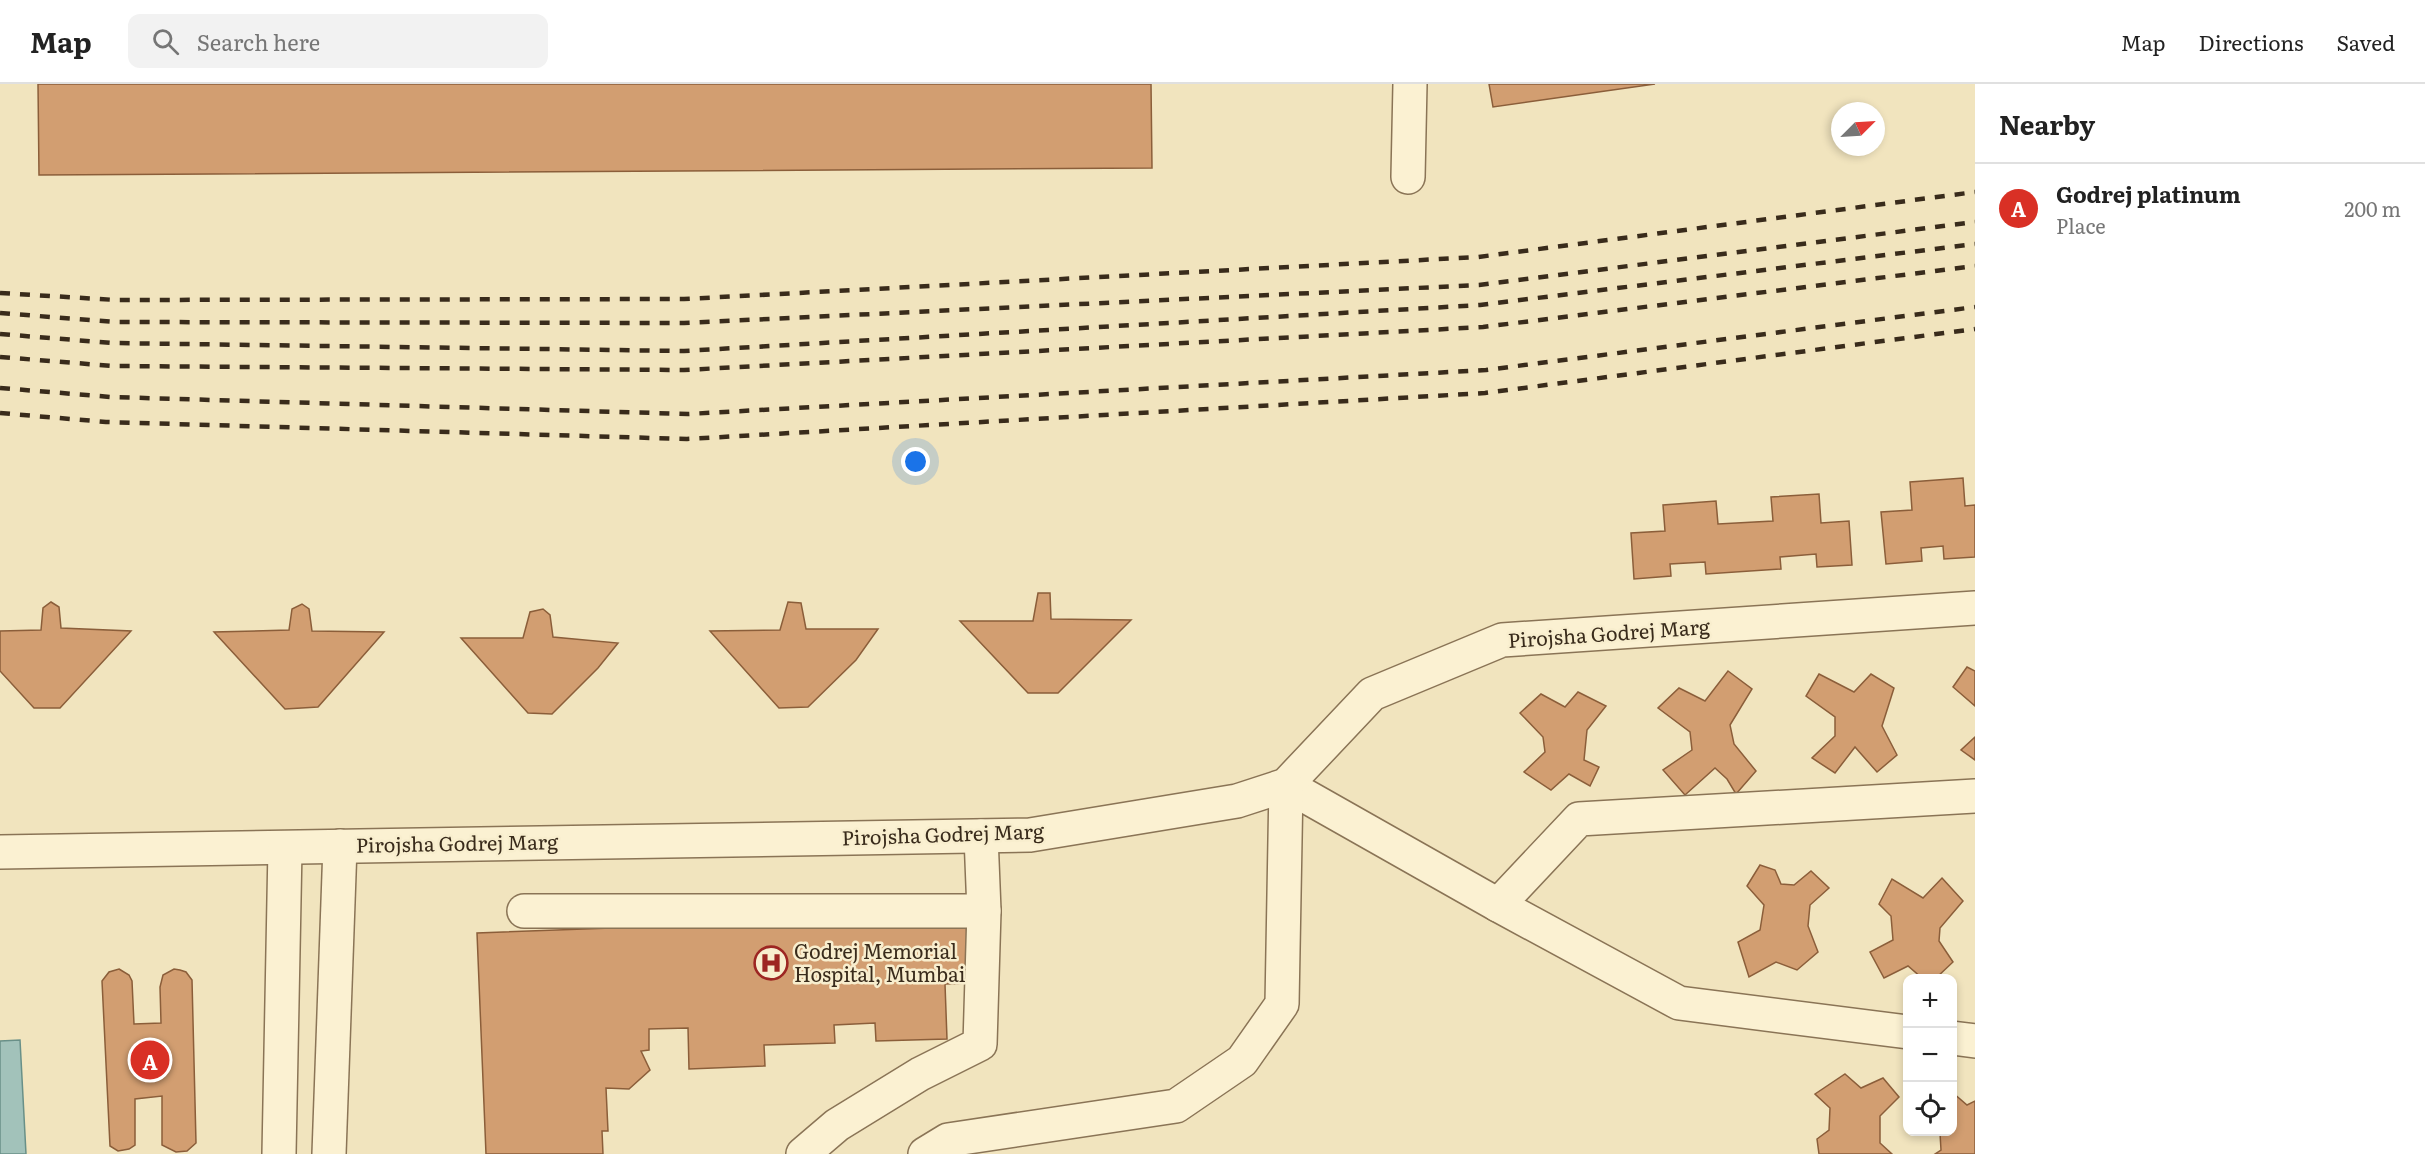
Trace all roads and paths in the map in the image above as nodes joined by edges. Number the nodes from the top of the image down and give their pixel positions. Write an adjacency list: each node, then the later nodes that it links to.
1 (1410, 84): 2 (street)
2 (1408, 177)
3 (1975, 608): 4 (street, Pirojsha Godrej Marg)
4 (1286, 784): 6 (street, Pirojsha Godrej Marg); 10 (street); 19 (street)
5 (1975, 796): 10 (street)
6 (981, 836): 7 (street, Pirojsha Godrej Marg); 12 (street)
7 (340, 846): 8 (street, Pirojsha Godrej Marg); 17 (street)
8 (285, 848): 9 (street, Pirojsha Godrej Marg); 16 (street)
9 (0, 852)
10 (1498, 905): 13 (street)
11 (524, 911): 12 (street)
12 (984, 911): 18 (street)
13 (1903, 1031)
14 (1957, 1039): 15 (street)
15 (1975, 1041)
16 (279, 1154)
17 (329, 1154)
18 (802, 1154)
19 (925, 1154)

